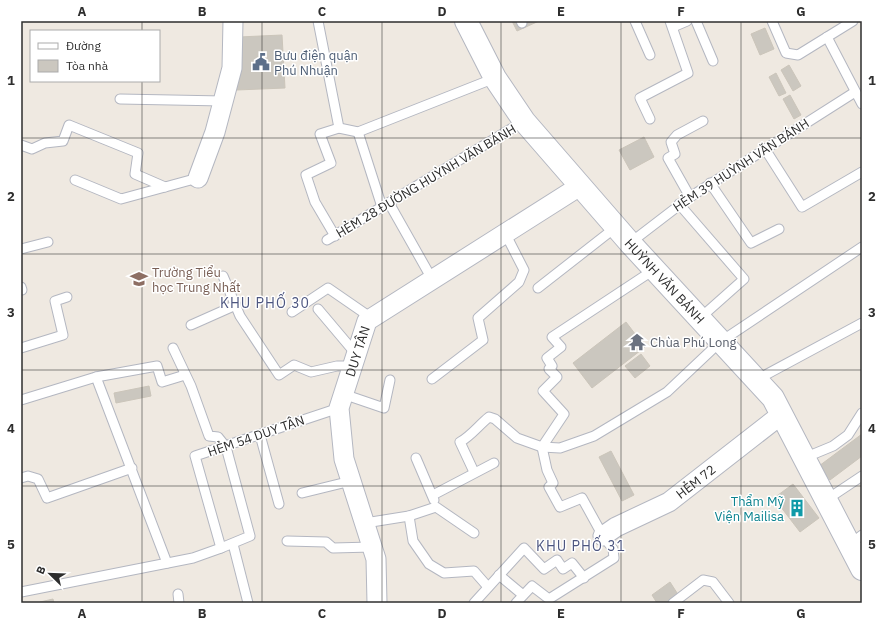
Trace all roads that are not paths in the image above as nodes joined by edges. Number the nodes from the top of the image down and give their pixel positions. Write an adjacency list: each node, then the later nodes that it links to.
1 (233, 21): 16 (street)
2 (318, 21): 21 (lane)
3 (466, 21): 13 (street, HUỲNH VĂN BÁNH)
4 (635, 21): 11 (lane)
5 (687, 21): 9 (lane)
6 (696, 21): 12 (lane)
7 (772, 21): 10 (lane)
8 (853, 21): 10 (lane)
9 (671, 24): 18 (lane)
10 (827, 37): 14 (lane)
11 (650, 55)
12 (713, 61)
13 (495, 78): 19 (street, HUỲNH VĂN BÁNH); 22 (lane)
14 (856, 92): 17 (lane); 24 (lane, HẺM 39 HUỲNH VĂN BÁNH)
15 (120, 99): 16 (lane)
16 (223, 101): 26 (street)
17 (862, 104)
18 (650, 119)
19 (524, 121): 29 (street, HUỲNH VĂN BÁNH); 33 (lane, HẺM 28 ĐƯỜNG HUỲNH VĂN BÁNH)
20 (703, 121): 31 (lane)
21 (339, 128): 22 (lane); 33 (lane, HẺM 28 ĐƯỜNG HUỲNH VĂN BÁNH)
22 (358, 132): 33 (lane)
23 (21, 144): 30 (lane)
24 (766, 149): 25 (lane); 28 (lane, HẺM 39 HUỲNH VĂN BÁNH)
25 (861, 174)
26 (198, 178): 30 (lane)
27 (75, 180): 30 (lane)
28 (710, 183): 31 (lane, HẺM 39 HUỲNH VĂN BÁNH); 34 (lane)
29 (580, 186): 35 (street, DUY TÂN); 36 (street, HUỲNH VĂN BÁNH)
30 (165, 187)
31 (690, 197): 32 (lane, HẺM 39 HUỲNH VĂN BÁNH)
32 (679, 204): 36 (lane, HẺM 39 HUỲNH VĂN BÁNH); 49 (lane)
33 (386, 205): 42 (lane)
34 (779, 228)
35 (505, 233): 42 (street, DUY TÂN); 58 (lane)
36 (623, 235): 40 (street, HUỲNH VĂN BÁNH); 43 (lane, HẺM 39 HUỲNH VĂN BÁNH)
37 (48, 242): 39 (lane)
38 (862, 247): 52 (lane)
39 (21, 248)
40 (655, 269): 49 (street, HUỲNH VĂN BÁNH); 67 (lane)
41 (223, 276): 45 (lane)
42 (432, 280): 48 (street, DUY TÂN)
43 (538, 288)
44 (66, 297): 53 (lane)
45 (236, 305): 51 (lane); 55 (lane)
46 (318, 309): 55 (lane)
47 (292, 312): 48 (lane)
48 (370, 317): 55 (street, DUY TÂN)
49 (699, 319): 52 (street, HUỲNH VĂN BÁNH)
50 (862, 323): 60 (lane)
51 (191, 325)
52 (720, 342): 60 (street, HUỲNH VĂN BÁNH); 67 (lane)
53 (21, 348)
54 (173, 348): 56 (lane)
55 (354, 360): 62 (street, DUY TÂN)
56 (185, 375): 57 (lane); 66 (lane)
57 (96, 377): 61 (lane); 71 (lane)
58 (432, 379)
59 (390, 380): 62 (lane)
60 (756, 380): 64 (street, HUỲNH VĂN BÁNH)
61 (21, 400)
62 (341, 401): 65 (lane, HẺM 54 DUY TÂN); 75 (street, DUY TÂN)
63 (862, 413): 69 (lane)
64 (782, 414): 69 (street, HUỲNH VĂN BÁNH); 84 (street, HẺM 72)
65 (260, 435): 66 (lane, HẺM 54 DUY TÂN); 79 (lane)
66 (226, 447): 87 (lane); 89 (lane, HẺM 54 DUY TÂN)
67 (542, 447): 72 (lane); 84 (lane)
68 (416, 458): 77 (lane)
69 (804, 458): 78 (street, HUỲNH VĂN BÁNH)
70 (494, 463): 72 (lane)
71 (132, 468): 74 (lane); 90 (lane)
72 (474, 472): 77 (lane)
73 (862, 476): 78 (lane)
74 (21, 478)
75 (351, 481): 76 (lane); 82 (street, DUY TÂN)
76 (302, 493)
77 (433, 495): 80 (lane)
78 (826, 500): 85 (street, HUỲNH VĂN BÁNH)
79 (279, 504)
80 (436, 507): 81 (lane); 83 (lane)
81 (409, 516): 82 (lane); 94 (lane)
82 (365, 524): 88 (street, DUY TÂN)
83 (474, 533)
84 (603, 536): 93 (lane)
85 (856, 540): 91 (street, HUỲNH VĂN BÁNH)
86 (287, 541): 88 (lane)
87 (233, 544): 89 (lane); 97 (lane)
88 (372, 547): 98 (street, DUY TÂN)
89 (221, 548): 90 (lane)
90 (167, 563): 95 (lane)
91 (862, 569)
92 (499, 575): 93 (lane); 94 (lane); 96 (lane)
93 (584, 578): 96 (lane)
94 (488, 587): 99 (lane)
95 (21, 592)
96 (523, 595): 100 (lane)
97 (248, 603)
98 (377, 603)
99 (474, 603)
100 (516, 603)
101 (673, 603): 102 (lane)
102 (729, 603)

